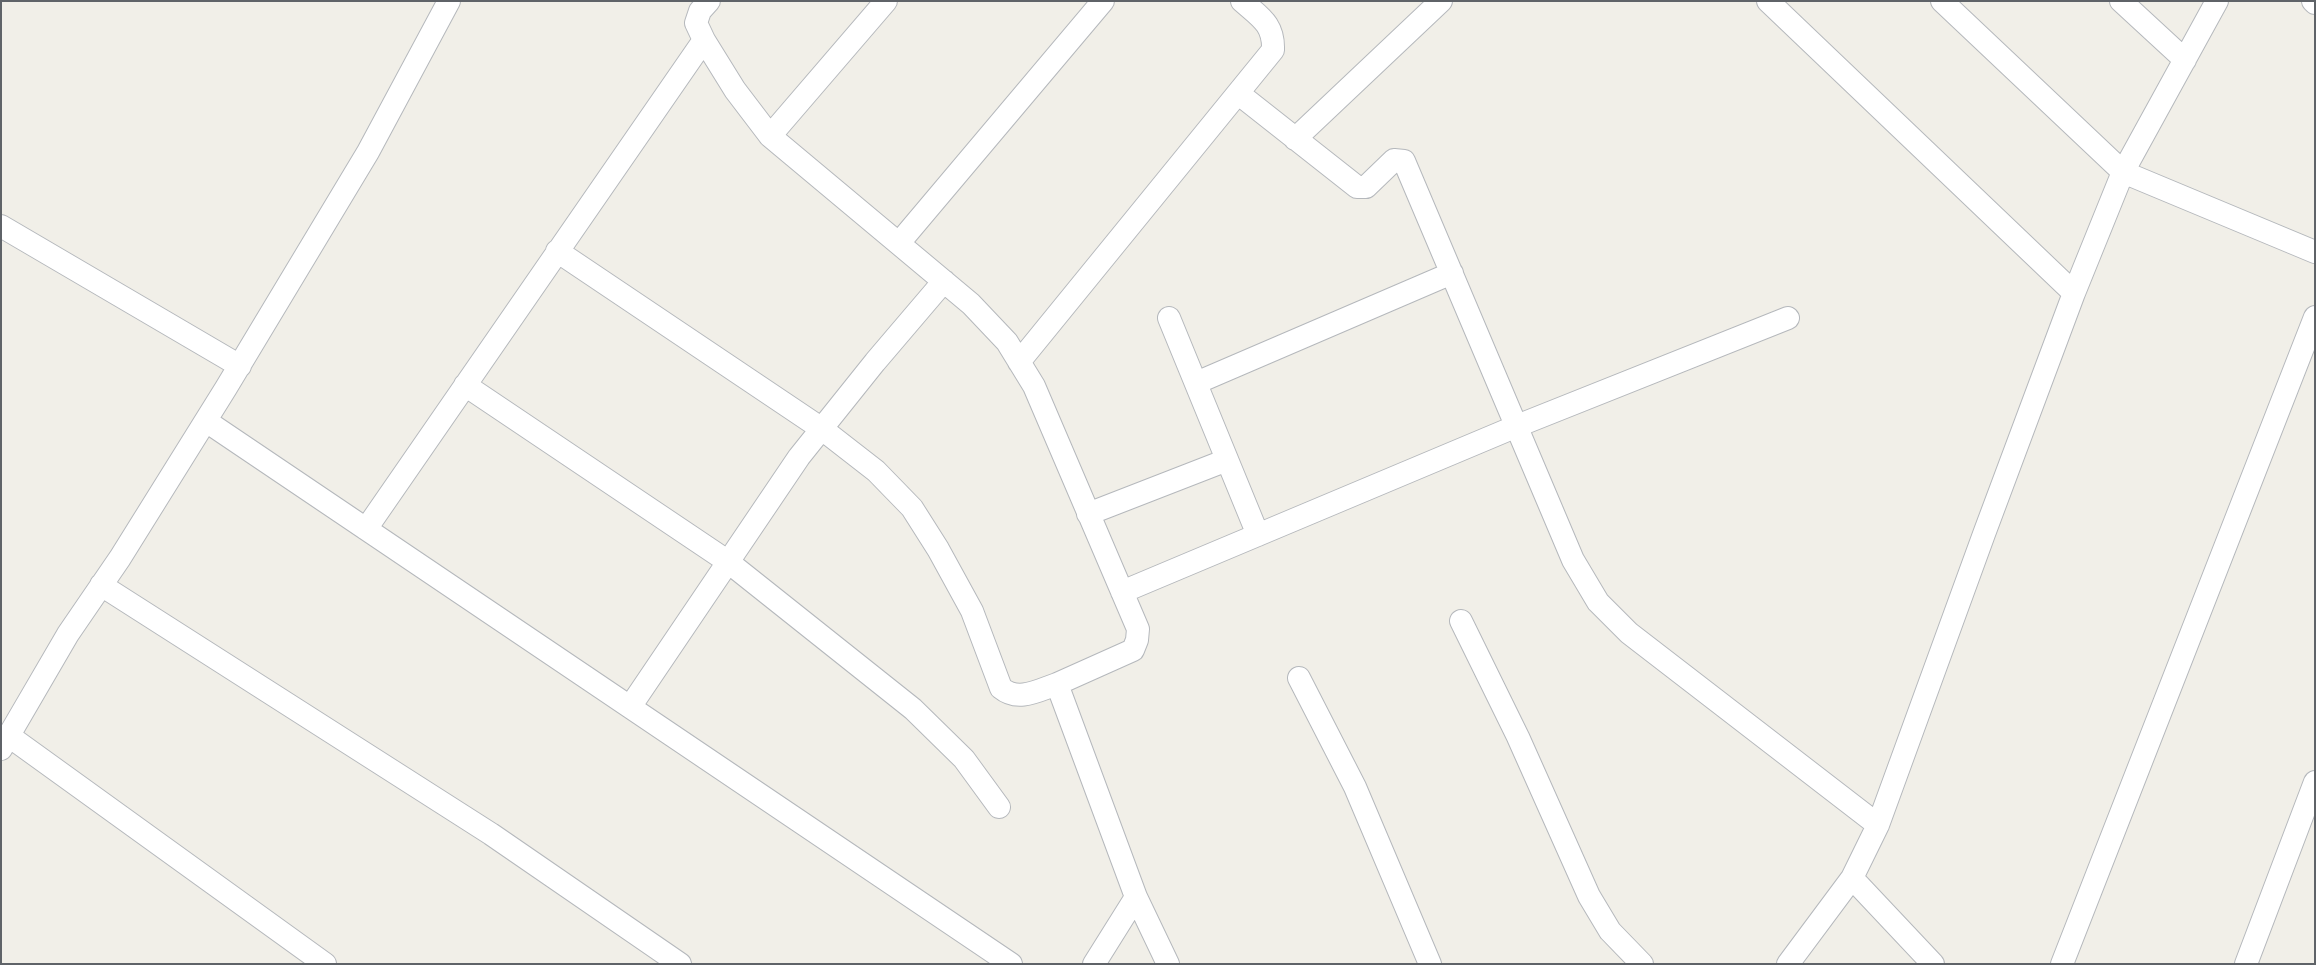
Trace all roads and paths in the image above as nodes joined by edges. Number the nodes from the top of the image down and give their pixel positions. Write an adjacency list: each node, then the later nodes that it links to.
1 (449, 1): 30 (street)
2 (709, 1): 13 (street)
3 (886, 1): 16 (street)
4 (1103, 1): 20 (street)
5 (1242, 1): 15 (street)
6 (1441, 1): 17 (street)
7 (1768, 1): 25 (street)
8 (1942, 1): 18 (street)
9 (2121, 1): 14 (street)
10 (2217, 1): 14 (street)
11 (2313, 1): 12 (street)
12 (2315, 3)
13 (704, 40): 16 (street); 21 (street)
14 (2185, 60): 18 (street)
15 (1239, 94): 17 (street); 29 (street)
16 (770, 136): 20 (street)
17 (1296, 139): 23 (street)
18 (2123, 172): 22 (street); 25 (street)
19 (1, 226): 30 (street)
20 (899, 243): 24 (street)
21 (558, 251): 32 (street); 35 (street)
22 (2315, 252)
23 (1452, 273): 31 (street); 34 (street)
24 (944, 281): 29 (street); 35 (street)
25 (2074, 293): 50 (street)
26 (2315, 317): 62 (street)
27 (1169, 318): 31 (street)
28 (1788, 318): 34 (street)
29 (1019, 362): 37 (street)
30 (240, 366): 33 (street)
31 (1196, 383): 36 (street)
32 (465, 385): 38 (street); 40 (street)
33 (206, 421): 38 (street); 41 (street)
34 (1517, 426): 39 (street); 50 (street)
35 (822, 429): 40 (street); 45 (street)
36 (1227, 460): 37 (street); 39 (street)
37 (1088, 514): 42 (street)
38 (366, 529): 46 (street)
39 (1258, 535): 42 (street)
40 (727, 561): 46 (street); 49 (street)
41 (101, 585): 47 (street); 54 (street)
42 (1122, 592): 45 (street)
43 (1461, 621): 59 (street)
44 (1299, 678): 58 (street)
45 (1057, 684): 52 (street)
46 (630, 707): 55 (street)
47 (5, 742): 53 (street)
48 (2315, 782): 63 (street)
49 (999, 807)
50 (1878, 825): 51 (street)
51 (1852, 878): 60 (street); 61 (street)
52 (1136, 897): 56 (street); 57 (street)
53 (325, 964)
54 (680, 964)
55 (1011, 964)
56 (1094, 964)
57 (1168, 964)
58 (1430, 964)
59 (1642, 964)
60 (1788, 964)
61 (1933, 964)
62 (2062, 964)
63 (2246, 964)

